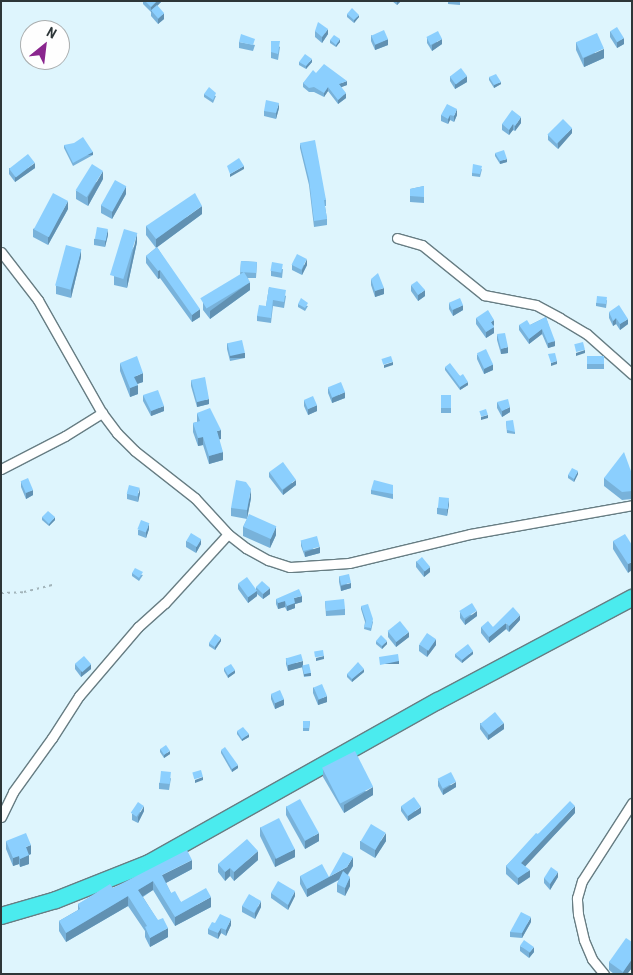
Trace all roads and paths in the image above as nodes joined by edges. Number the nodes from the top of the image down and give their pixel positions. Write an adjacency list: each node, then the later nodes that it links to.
1 (397, 238): 3 (street)
2 (1, 252): 4 (street)
3 (632, 374)
4 (102, 413): 5 (street); 7 (street)
5 (1, 469)
6 (632, 505): 7 (street)
7 (228, 534): 12 (street)
8 (52, 585): 9 (path)
9 (1, 593)
10 (632, 598): 13 (highway)
11 (632, 803): 14 (street)
12 (1, 817)
13 (1, 916)
14 (604, 974)

